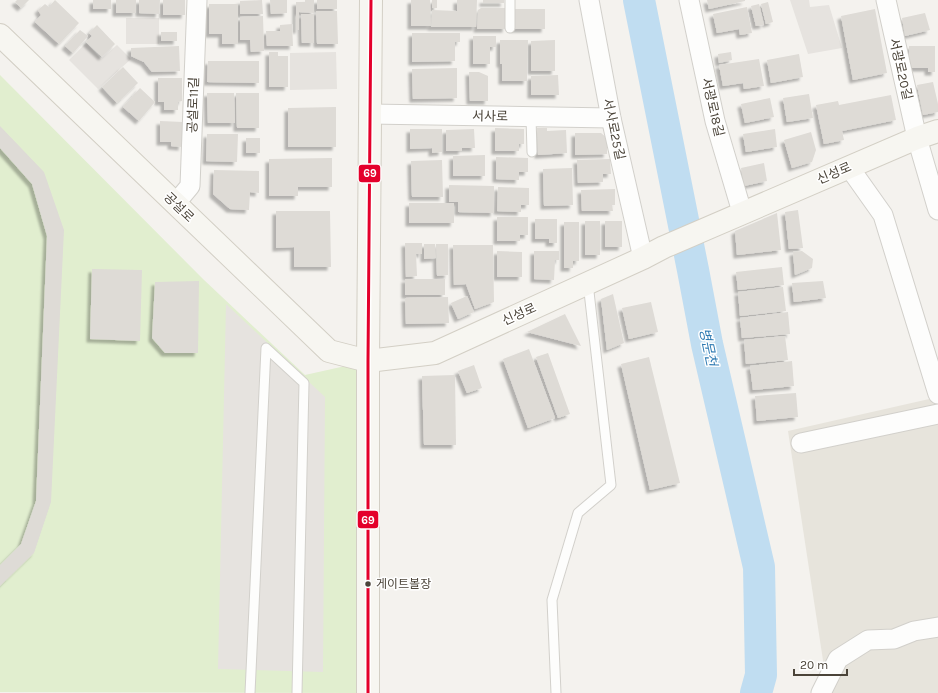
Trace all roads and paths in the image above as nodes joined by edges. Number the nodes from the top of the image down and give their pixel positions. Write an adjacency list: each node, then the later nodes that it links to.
1 (197, 0): 16 (street, 공설로11길)
2 (371, 0): 9 (street)
3 (510, 0): 7 (lane)
4 (589, 0): 11 (street, 서사로25길)
5 (689, 0): 18 (street, 서광로18길)
6 (886, 0): 13 (street, 서광로20길)
7 (510, 28)
8 (0, 35): 16 (street, 공설로)
9 (369, 114): 10 (street, 서사로); 21 (street)
10 (531, 117): 11 (street, 서사로); 14 (lane)
11 (611, 118): 19 (street, 서사로25길)
12 (938, 131): 13 (street, 신성로)
13 (917, 138): 15 (street, 신성로); 17 (street, 서광로20길)
14 (532, 152)
15 (849, 167): 18 (street, 신성로); 22 (street)
16 (175, 204): 21 (street, 공설로)
17 (938, 210)
18 (736, 215): 19 (street, 신성로)
19 (643, 258): 20 (street, 신성로)
20 (588, 283): 21 (street, 신성로); 29 (lane)
21 (368, 361): 28 (street)
22 (938, 394)
23 (938, 414): 24 (street)
24 (801, 443)
25 (938, 627): 30 (street)
26 (250, 693): 27 (lane)
27 (297, 693)
28 (368, 693)
29 (556, 693)
30 (821, 693)

